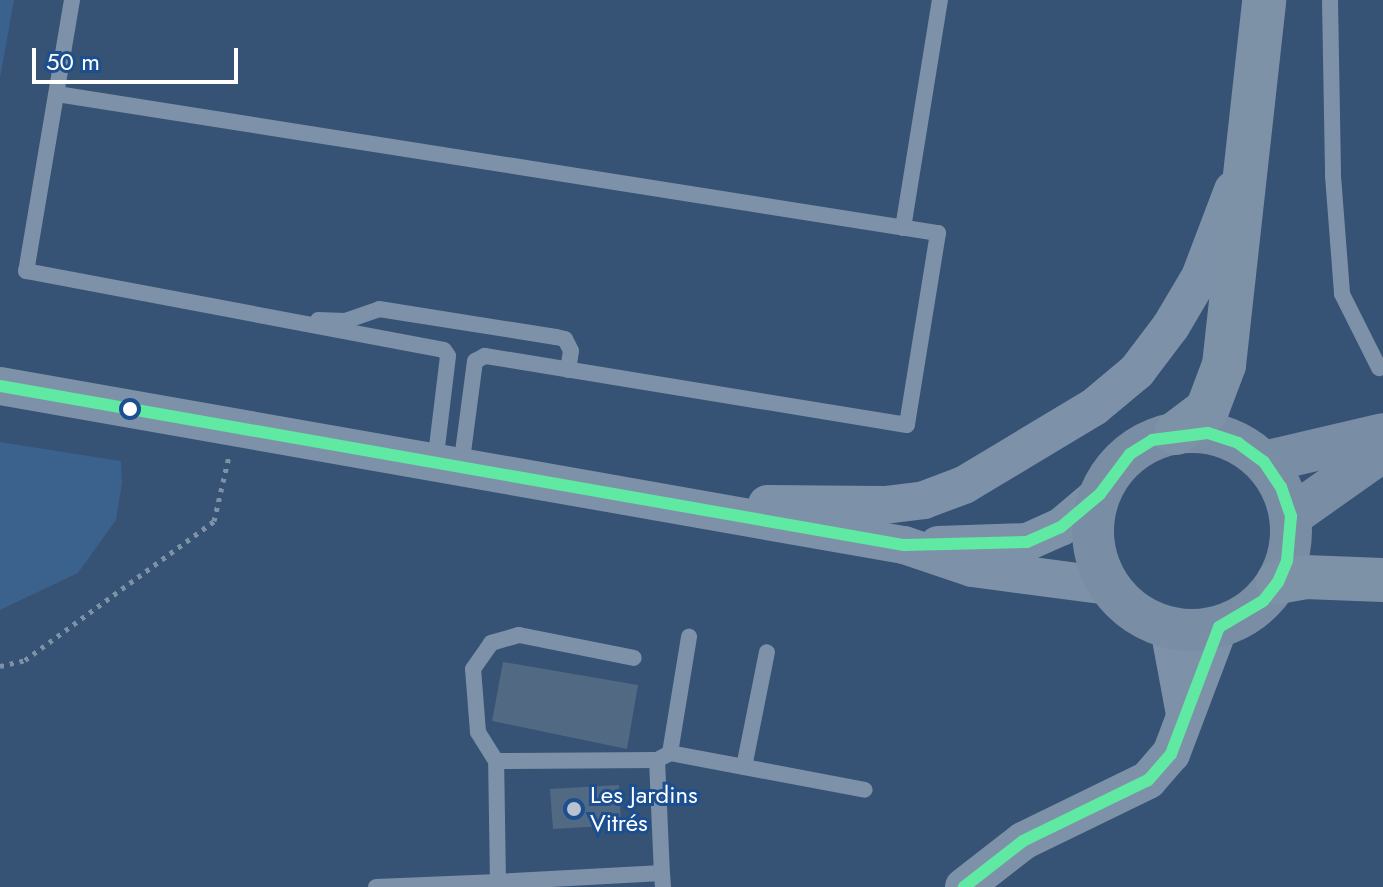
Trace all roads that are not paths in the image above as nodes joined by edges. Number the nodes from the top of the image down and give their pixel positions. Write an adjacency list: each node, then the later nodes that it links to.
1 (72, 0): 5 (lane)
2 (940, 0): 7 (lane)
3 (1264, 0): 6 (highway)
4 (1330, 0): 9 (lane)
5 (57, 94): 7 (lane); 8 (lane)
6 (1242, 165): 12 (highway); 18 (street)
7 (903, 228): 10 (lane)
8 (288, 320): 10 (lane); 16 (lane)
9 (1379, 368)
10 (568, 370): 16 (lane)
11 (0, 386): 16 (street)
12 (1176, 433): 15 (main road); 17 (main road)
13 (1383, 434): 15 (main road)
14 (1383, 451): 19 (main road)
15 (1264, 462): 19 (main road)
16 (448, 465): 18 (street)
17 (1100, 494): 20 (street); 23 (main road)
18 (692, 508): 20 (street)
19 (1291, 516): 22 (main road)
20 (904, 545): 23 (street)
21 (1383, 580): 22 (highway)
22 (1278, 582): 24 (main road)
23 (1109, 586): 25 (main road)
24 (1219, 627): 25 (main road); 29 (street)
25 (1169, 628): 29 (street)
26 (689, 637): 30 (lane)
27 (767, 652): 32 (lane)
28 (634, 658): 31 (lane)
29 (1185, 717): 37 (street)
30 (663, 756): 31 (lane); 32 (lane); 34 (lane)
31 (496, 761): 35 (lane)
32 (744, 767): 33 (lane)
33 (865, 790)
34 (663, 880): 35 (lane)
35 (498, 882): 36 (lane)
36 (376, 887)
37 (964, 887)

